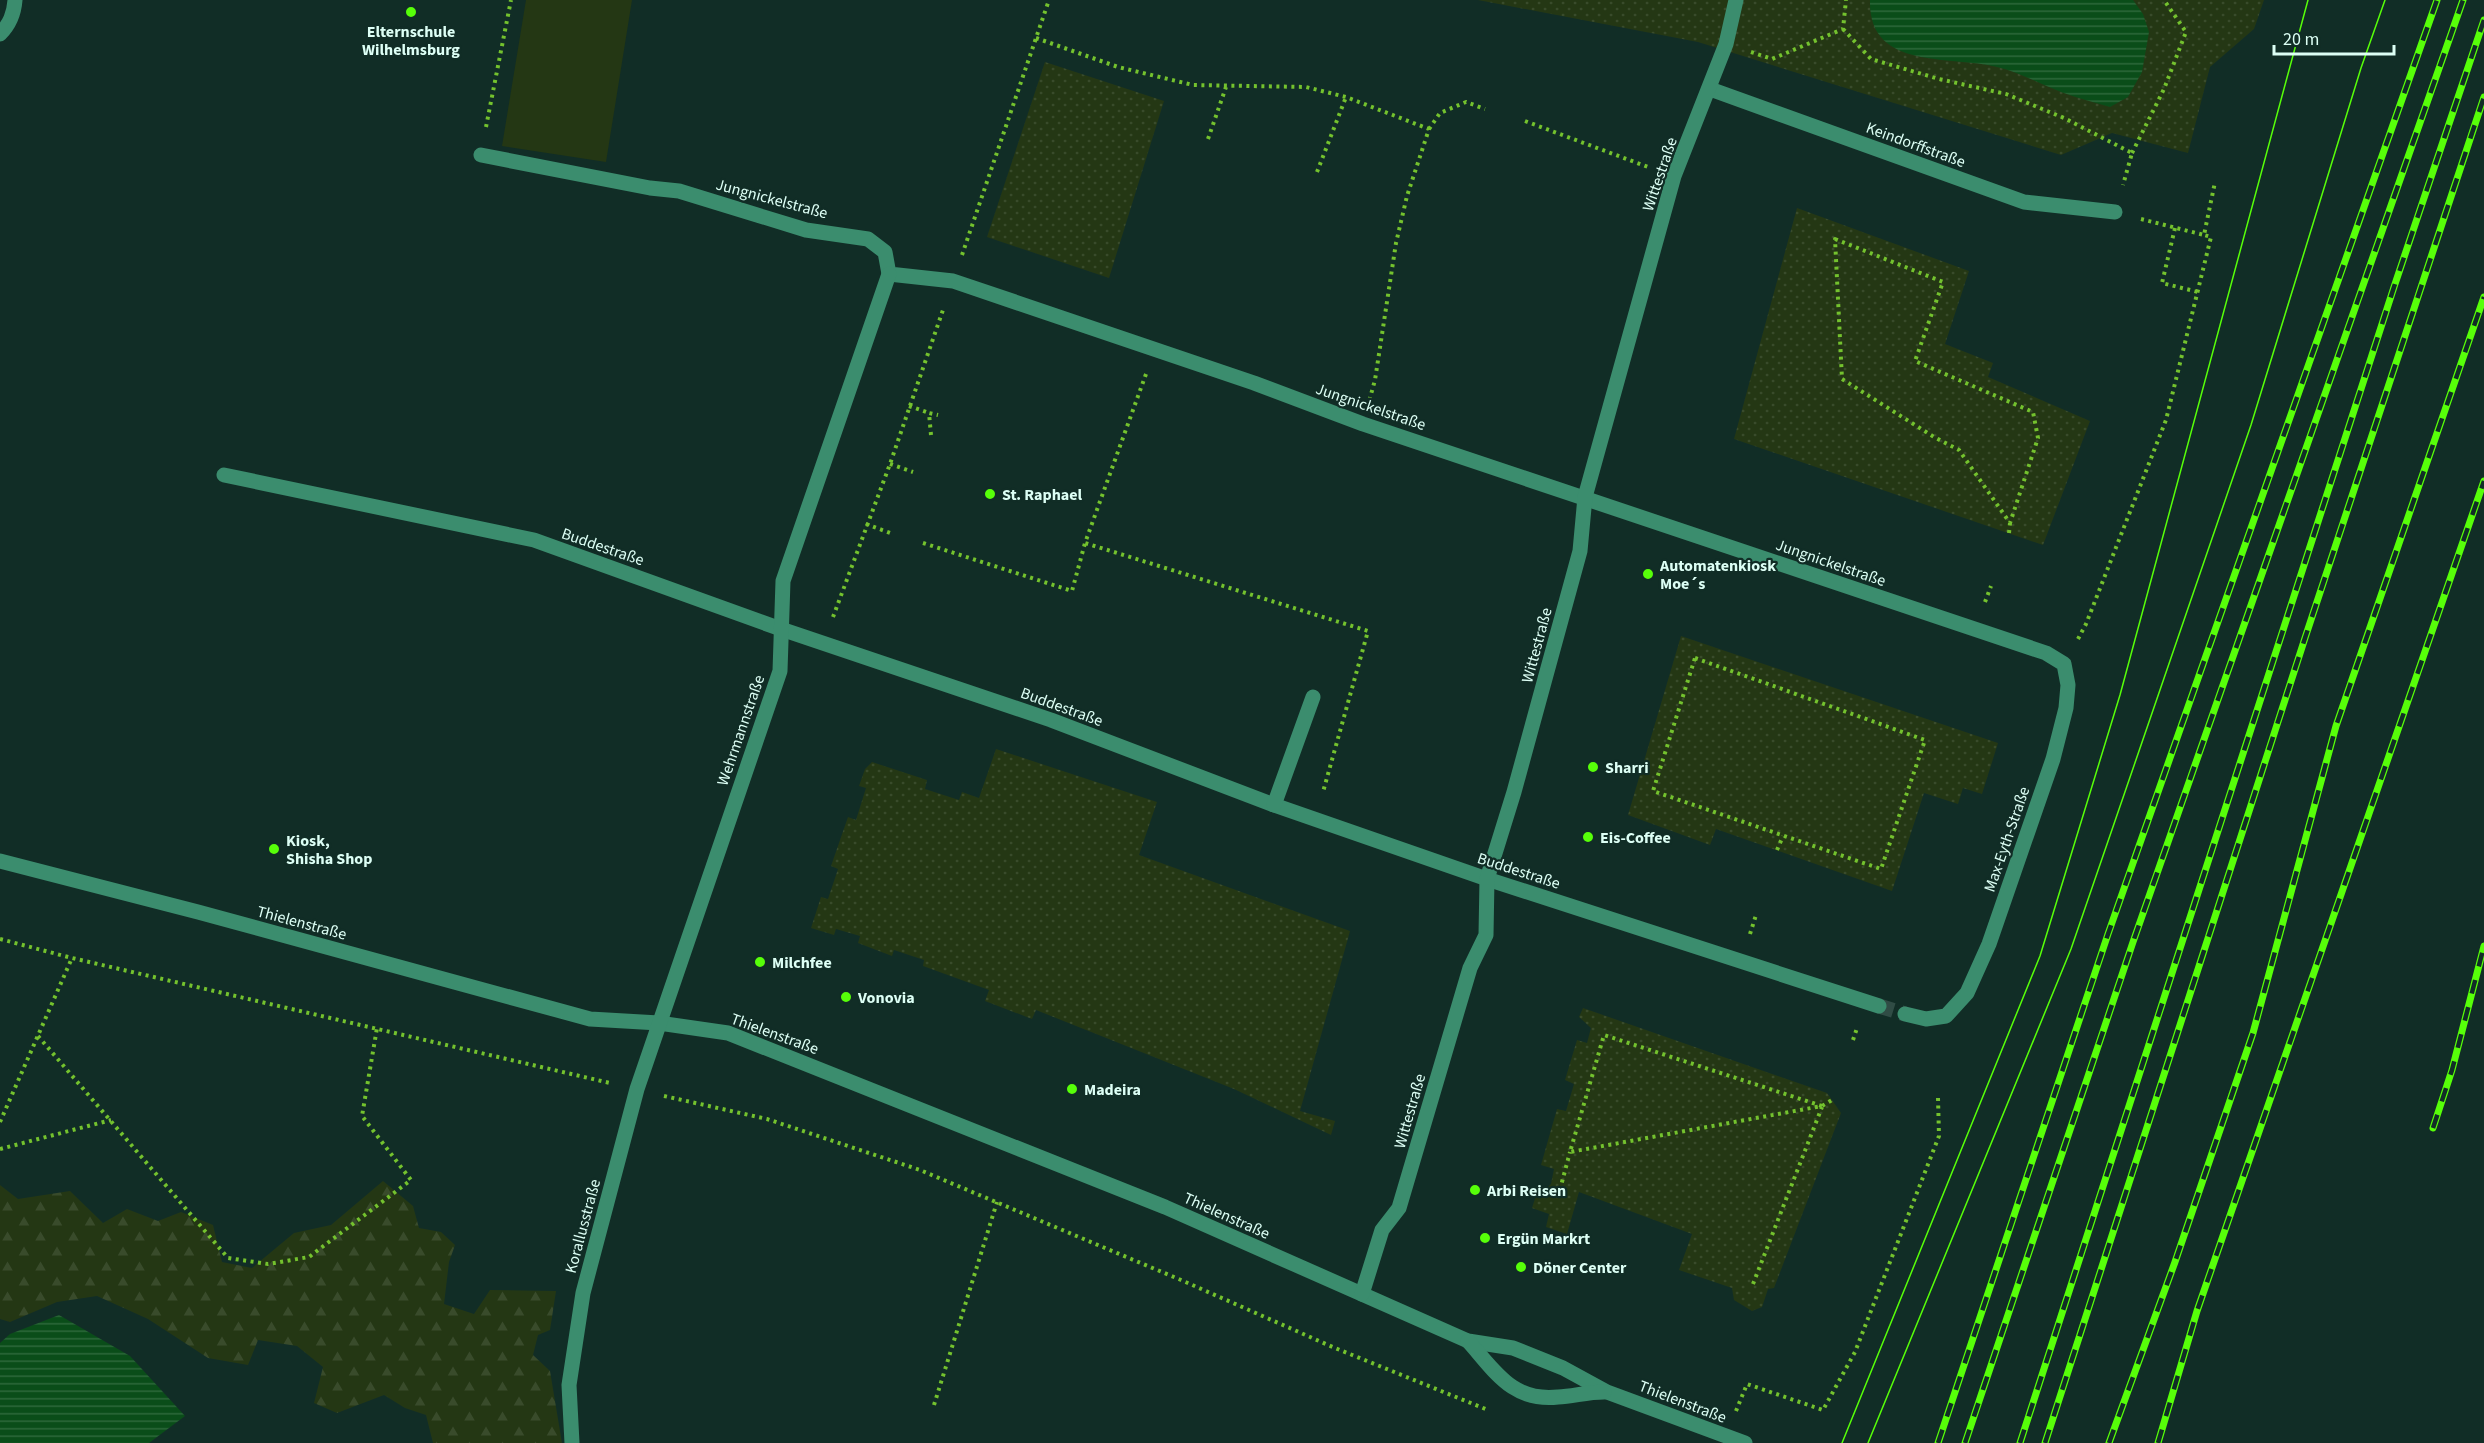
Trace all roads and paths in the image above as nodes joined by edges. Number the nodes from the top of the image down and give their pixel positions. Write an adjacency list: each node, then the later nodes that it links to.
1 (15, 0): 8 (street)
2 (511, 0): 19 (path)
3 (1049, 0): 9 (path)
4 (1736, 0): 10 (street, Wittestraße)
5 (1846, 0): 7 (path)
6 (2164, 0): 18 (path)
7 (1843, 29): 10 (path); 18 (path)
8 (0, 34)
9 (1035, 38): 11 (path); 27 (path)
10 (1726, 44): 12 (street, Wittestraße)
11 (1226, 87): 13 (path); 17 (path)
12 (1710, 89): 21 (street, Wittestraße); 23 (street, Keindorffstraße)
13 (1346, 97): 16 (path); 20 (path)
14 (1485, 109): 16 (path)
15 (1525, 121): 21 (path)
16 (1429, 129): 33 (path)
17 (1208, 139)
18 (2132, 153): 23 (path)
19 (481, 155): 26 (street, Jungnickelstraße)
20 (1317, 172)
21 (1674, 176): 38 (street, Wittestraße)
22 (2215, 182): 25 (path)
23 (2115, 212): 24 (path)
24 (2175, 228): 25 (path); 28 (path)
25 (2204, 235): 28 (path)
26 (890, 274): 27 (street, Jungnickelstraße); 45 (street, Wehrmannstraße)
27 (953, 281): 29 (street, Jungnickelstraße); 30 (path)
28 (2198, 292): 47 (path)
29 (1155, 350): 33 (street, Jungnickelstraße); 44 (path)
30 (909, 406): 31 (path); 35 (path)
31 (929, 413): 32 (path); 34 (path)
32 (938, 415)
33 (1363, 424): 38 (street, Jungnickelstraße)
34 (930, 435)
35 (890, 464): 36 (path); 40 (path)
36 (914, 472)
37 (224, 474): 45 (street, Buddestraße)
38 (1585, 497): 47 (street, Jungnickelstraße); 54 (street, Wittestraße)
39 (2010, 523): 39 (path); 41 (path)
40 (866, 524): 42 (path); 46 (path)
41 (2009, 533)
42 (893, 534)
43 (923, 543): 44 (path)
44 (1085, 543): 50 (path)
45 (781, 629): 46 (street, Buddestraße); 59 (street, Wehrmannstraße)
46 (824, 643): 49 (street, Buddestraße)
47 (2064, 664): 58 (street, Max-Eyth-Straße)
48 (1312, 697): 49 (street)
49 (1274, 805): 50 (street, Buddestraße)
50 (1316, 819): 54 (street, Buddestraße)
51 (1783, 836): 51 (path); 52 (path)
52 (1778, 850)
53 (0, 861): 59 (street, Thielenstraße)
54 (1487, 879): 57 (street, Buddestraße); 73 (street, Wittestraße)
55 (0, 939): 56 (path)
56 (72, 958): 60 (path); 61 (path)
57 (1879, 1006)
58 (1905, 1014)
59 (659, 1023): 62 (street, Korallusstraße); 73 (street, Thielenstraße)
60 (377, 1028): 62 (path); 66 (path)
61 (38, 1036): 66 (path); 67 (path)
62 (637, 1089): 71 (path); 79 (street, Korallusstraße)
63 (1938, 1098): 78 (path)
64 (1832, 1100): 65 (path)
65 (1822, 1106): 69 (path); 69 (path); 72 (path)
66 (111, 1120): 68 (path)
67 (0, 1122)
68 (0, 1149)
69 (1570, 1152): 70 (path)
70 (1558, 1197)
71 (997, 1202): 76 (path); 77 (path)
72 (1753, 1284)
73 (1362, 1294): 74 (street, Thielenstraße)
74 (1468, 1341): 75 (street, Thielenstraße); 75 (street, Thielenstraße)
75 (1608, 1392): 78 (street, Thielenstraße)
76 (934, 1405)
77 (1488, 1410)
78 (1725, 1440): 80 (street, Thielenstraße)
79 (572, 1443)
80 (1745, 1443)

